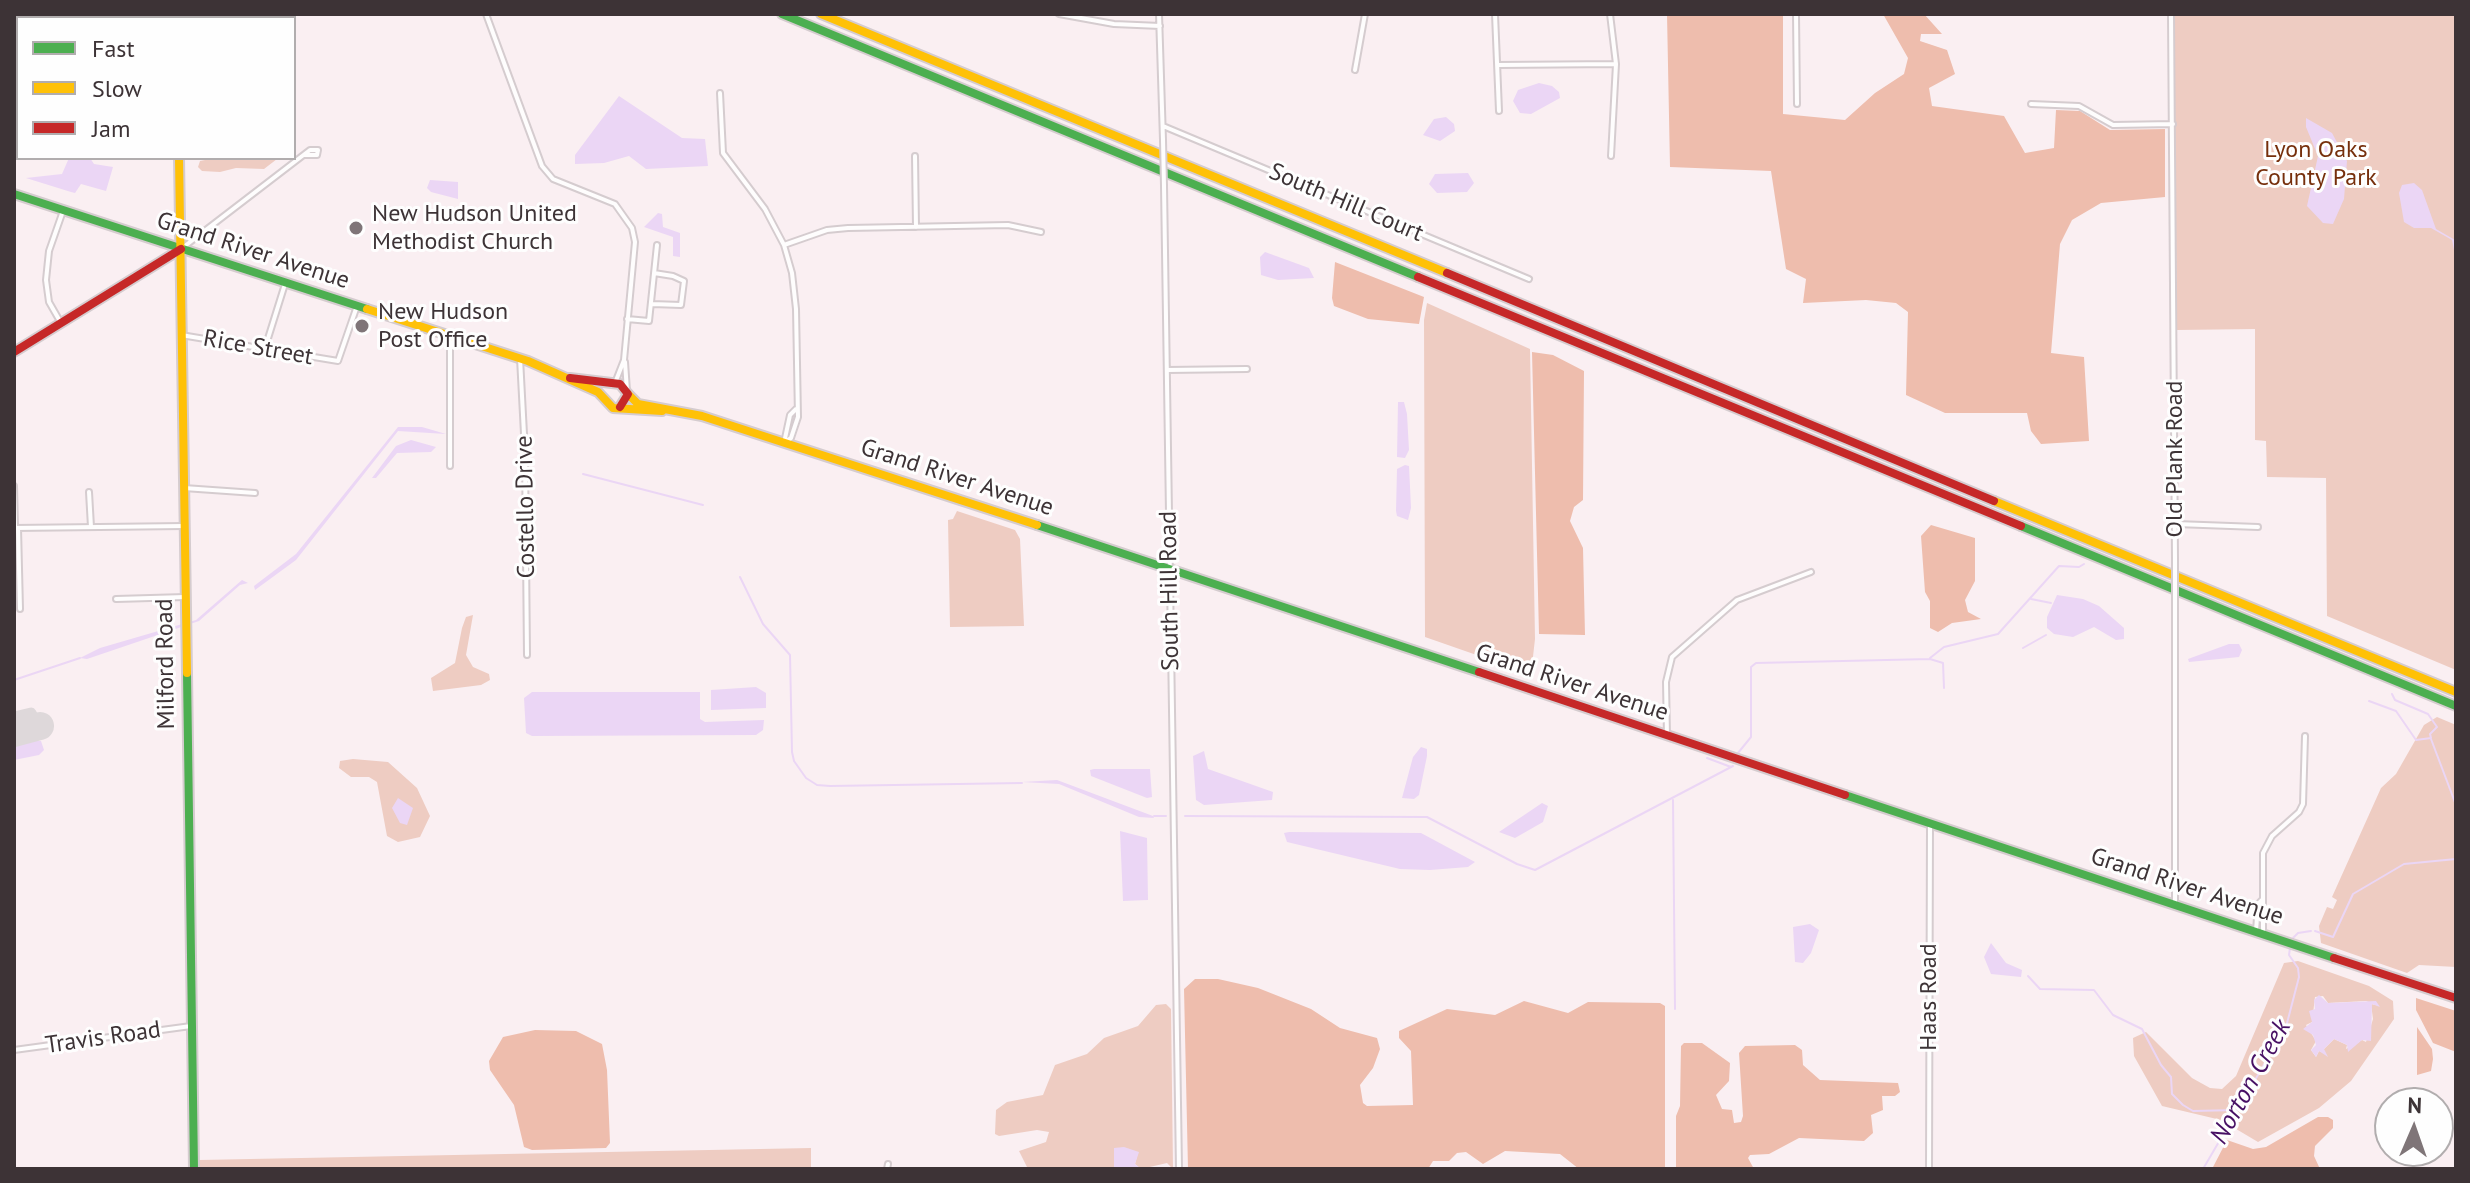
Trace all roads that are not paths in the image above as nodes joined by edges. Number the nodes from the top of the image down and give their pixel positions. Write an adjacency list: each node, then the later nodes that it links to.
1 (195, 14): 12 (street)
2 (486, 14): 39 (street)
3 (782, 14): 73 (main road)
4 (821, 14): 72 (main road)
5 (1059, 14): 13 (street)
6 (1159, 14): 13 (street, South Hill Road)
7 (1365, 14): 16 (street)
8 (1495, 14): 15 (street)
9 (1610, 14): 14 (street)
10 (1796, 14): 18 (street)
11 (2171, 14): 21 (street, Old Plank Road)
12 (175, 16)
13 (1160, 26): 22 (street, South Hill Road)
14 (1616, 64): 15 (street); 25 (street)
15 (1498, 65): 20 (street)
16 (1355, 70)
17 (720, 93): 32 (street)
18 (1797, 104)
19 (2031, 104): 21 (street)
20 (1499, 111)
21 (2173, 124): 61 (street, Old Plank Road)
22 (1163, 126): 35 (street, South Hill Court); 48 (street, South Hill Road, bridge)
23 (305, 155): 33 (street)
24 (915, 156): 29 (street)
25 (1611, 156)
26 (179, 160): 33 (main road, Milford Road)
27 (14, 194): 28 (main road, Grand River Avenue)
28 (63, 211): 33 (main road, Grand River Avenue); 40 (street)
29 (916, 227): 30 (street); 32 (street)
30 (1041, 232)
31 (657, 245): 34 (street)
32 (784, 245): 55 (street)
33 (181, 249): 36 (main road, Grand River Avenue); 40 (main road); 41 (main road, Milford Road)
34 (654, 273): 37 (street); 37 (street)
35 (1529, 279)
36 (285, 284): 38 (main road, Grand River Avenue); 43 (street)
37 (651, 304): 39 (street)
38 (357, 306): 42 (main road, Grand River Avenue); 43 (street, Rice Street)
39 (627, 319): 46 (street)
40 (61, 323): 44 (main road)
41 (181, 335): 43 (street, Rice Street); 58 (main road, Milford Road)
42 (450, 336): 45 (main road, Grand River Avenue); 56 (street)
43 (265, 348)
44 (14, 352)
45 (520, 358): 49 (main road, Grand River Avenue); 71 (street, Costello Drive)
46 (624, 360): 50 (street); 51 (street)
47 (1247, 369): 48 (street)
48 (1167, 370): 66 (street, South Hill Road)
49 (570, 378): 50 (main road, Grand River Avenue); 52 (main road, Grand River Avenue)
50 (611, 384): 51 (main road); 52 (main road)
51 (627, 393): 53 (main road); 54 (main road, Grand River Avenue)
52 (603, 398): 53 (main road)
53 (620, 407): 54 (main road, Grand River Avenue)
54 (674, 410): 55 (main road, Grand River Avenue)
55 (784, 443): 66 (main road, Grand River Avenue)
56 (450, 466)
57 (14, 486): 65 (street)
58 (184, 488): 60 (street); 62 (main road, Milford Road)
59 (89, 492): 63 (street)
60 (255, 493)
61 (2176, 524): 64 (street); 77 (street, Old Plank Road, bridge)
62 (184, 526): 63 (street); 68 (main road, Milford Road)
63 (91, 527): 65 (street)
64 (2258, 527)
65 (16, 528): 70 (street)
66 (1170, 570): 74 (main road, Grand River Avenue); 83 (street, South Hill Road)
67 (1811, 572): 74 (street)
68 (185, 597): 69 (street); 80 (main road, Milford Road)
69 (116, 599)
70 (20, 609)
71 (527, 655)
72 (2456, 692)
73 (2456, 706)
74 (1667, 736): 76 (main road, Grand River Avenue)
75 (2305, 736): 78 (street)
76 (1930, 824): 77 (main road, Grand River Avenue); 84 (street, Haas Road)
77 (2175, 905): 78 (main road, Grand River Avenue)
78 (2259, 933): 79 (main road, Grand River Avenue)
79 (2456, 998)
80 (191, 1026): 81 (street, Travis Road); 82 (main road, Milford Road)
81 (14, 1050)
82 (194, 1169)
83 (1179, 1169)
84 (1929, 1169)

